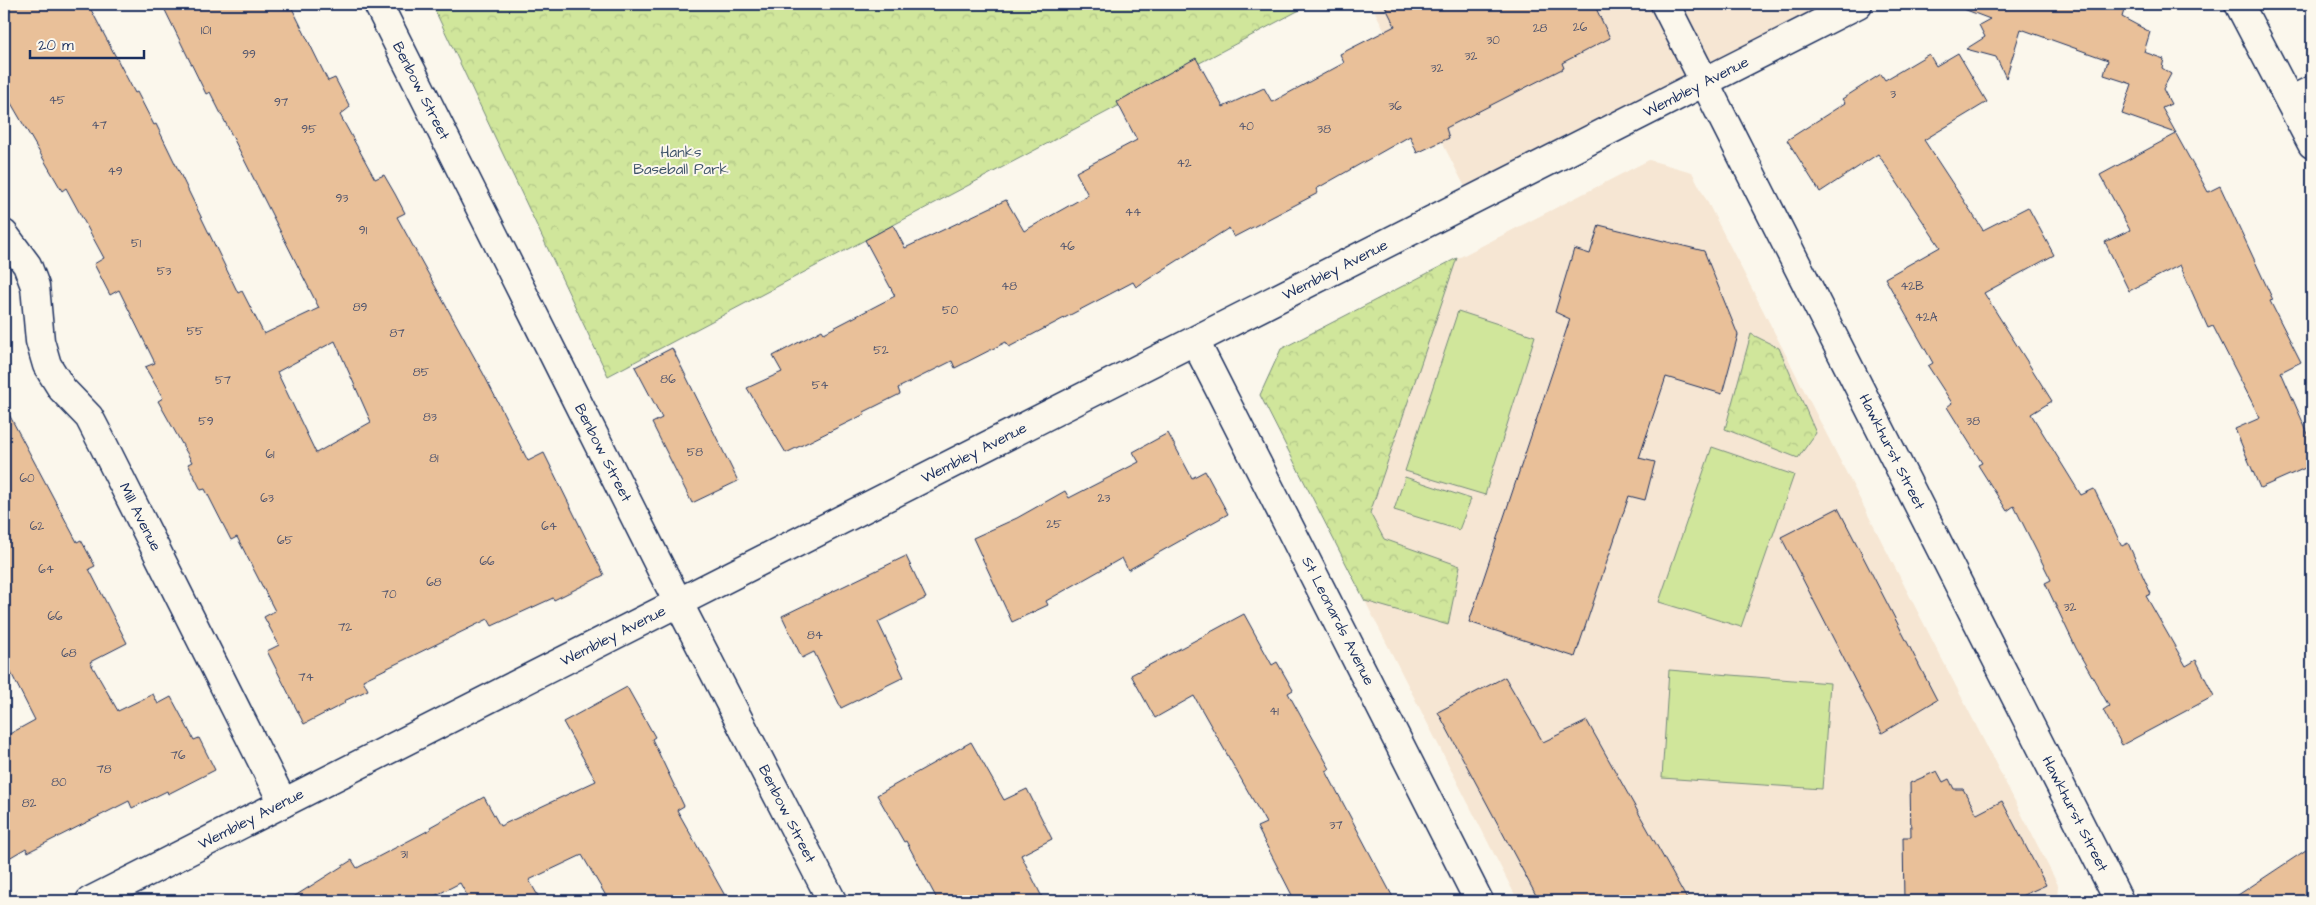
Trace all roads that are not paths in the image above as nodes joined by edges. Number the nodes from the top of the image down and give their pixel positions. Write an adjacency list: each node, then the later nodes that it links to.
1 (378, 4): 10 (street, Benbow Street)
2 (1665, 4): 5 (street, Hawkhurst Street)
3 (1858, 4): 5 (street, Wembley Avenue)
4 (2239, 4): 6 (street)
5 (1705, 82): 9 (street, Wembley Avenue); 15 (street, Hawkhurst Street)
6 (2301, 96): 7 (street)
7 (2312, 144)
8 (4, 234): 11 (street, Mill Avenue)
9 (1194, 341): 10 (street, Wembley Avenue); 14 (street, St Leonards Avenue)
10 (678, 602): 11 (street, Wembley Avenue); 13 (street, Benbow Street)
11 (283, 803): 12 (street, Wembley Avenue)
12 (90, 901)
13 (832, 901)
14 (1479, 901)
15 (2119, 901)

